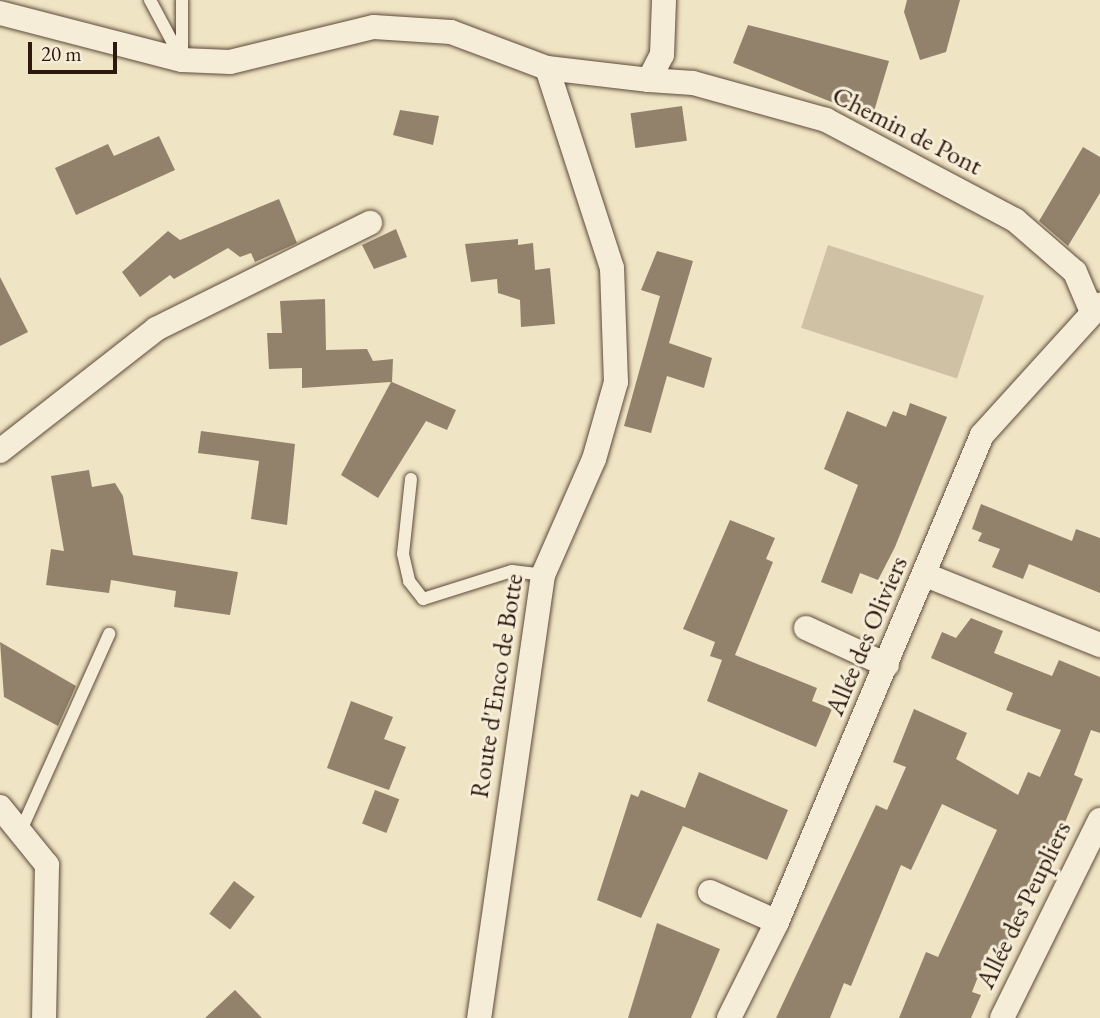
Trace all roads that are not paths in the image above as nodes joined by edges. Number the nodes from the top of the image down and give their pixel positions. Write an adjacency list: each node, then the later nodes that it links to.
1 (150, 0): 5 (lane)
2 (181, 0): 5 (lane)
3 (664, 0): 7 (street)
4 (0, 13): 5 (street)
5 (182, 60): 6 (street)
6 (547, 68): 7 (street, Chemin de Pont); 12 (street, Route d'Enco de Botte)
7 (649, 80): 9 (street, Chemin de Pont)
8 (370, 223): 10 (street)
9 (1096, 309): 13 (street, Allée des Oliviers)
10 (0, 451)
11 (411, 479): 12 (lane)
12 (543, 575): 24 (street, Route d'Enco de Botte)
13 (926, 575): 16 (street); 17 (street, Allée des Oliviers)
14 (806, 628): 17 (street)
15 (109, 634): 19 (lane)
16 (1100, 646)
17 (887, 666): 22 (street, Allée des Oliviers)
18 (0, 807): 19 (street)
19 (22, 828): 23 (street)
20 (1097, 829): 26 (street, Allée des Peupliers)
21 (710, 892): 22 (street)
22 (777, 922): 25 (street, Allée des Oliviers)
23 (44, 1018)
24 (479, 1018)
25 (729, 1018)
26 (1002, 1018)

